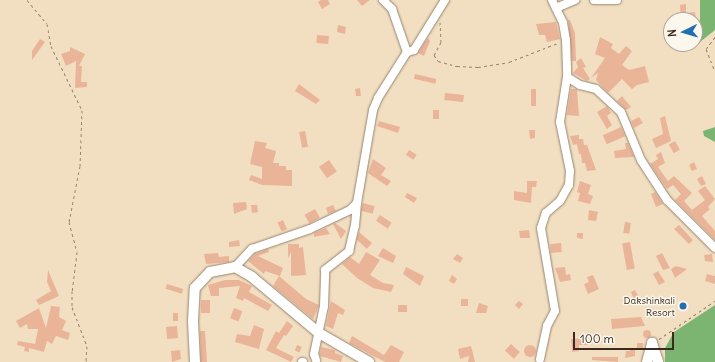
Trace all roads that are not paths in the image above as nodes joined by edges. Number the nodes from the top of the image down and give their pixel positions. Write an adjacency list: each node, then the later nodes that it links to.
1 (383, 0): 7 (street)
2 (445, 0): 7 (street)
3 (575, 0): 6 (street)
4 (594, 0): 5 (street)
5 (617, 0)
6 (554, 4): 8 (street)
7 (407, 52): 9 (street)
8 (567, 77): 10 (street); 13 (street)
9 (357, 203): 11 (street); 12 (street)
10 (715, 248)
11 (235, 267): 12 (main road); 15 (main road)
12 (319, 333): 14 (street); 16 (main road)
13 (540, 358)
14 (317, 361)
15 (195, 362)
16 (370, 362)
17 (647, 362): 18 (main road)
18 (658, 362)

